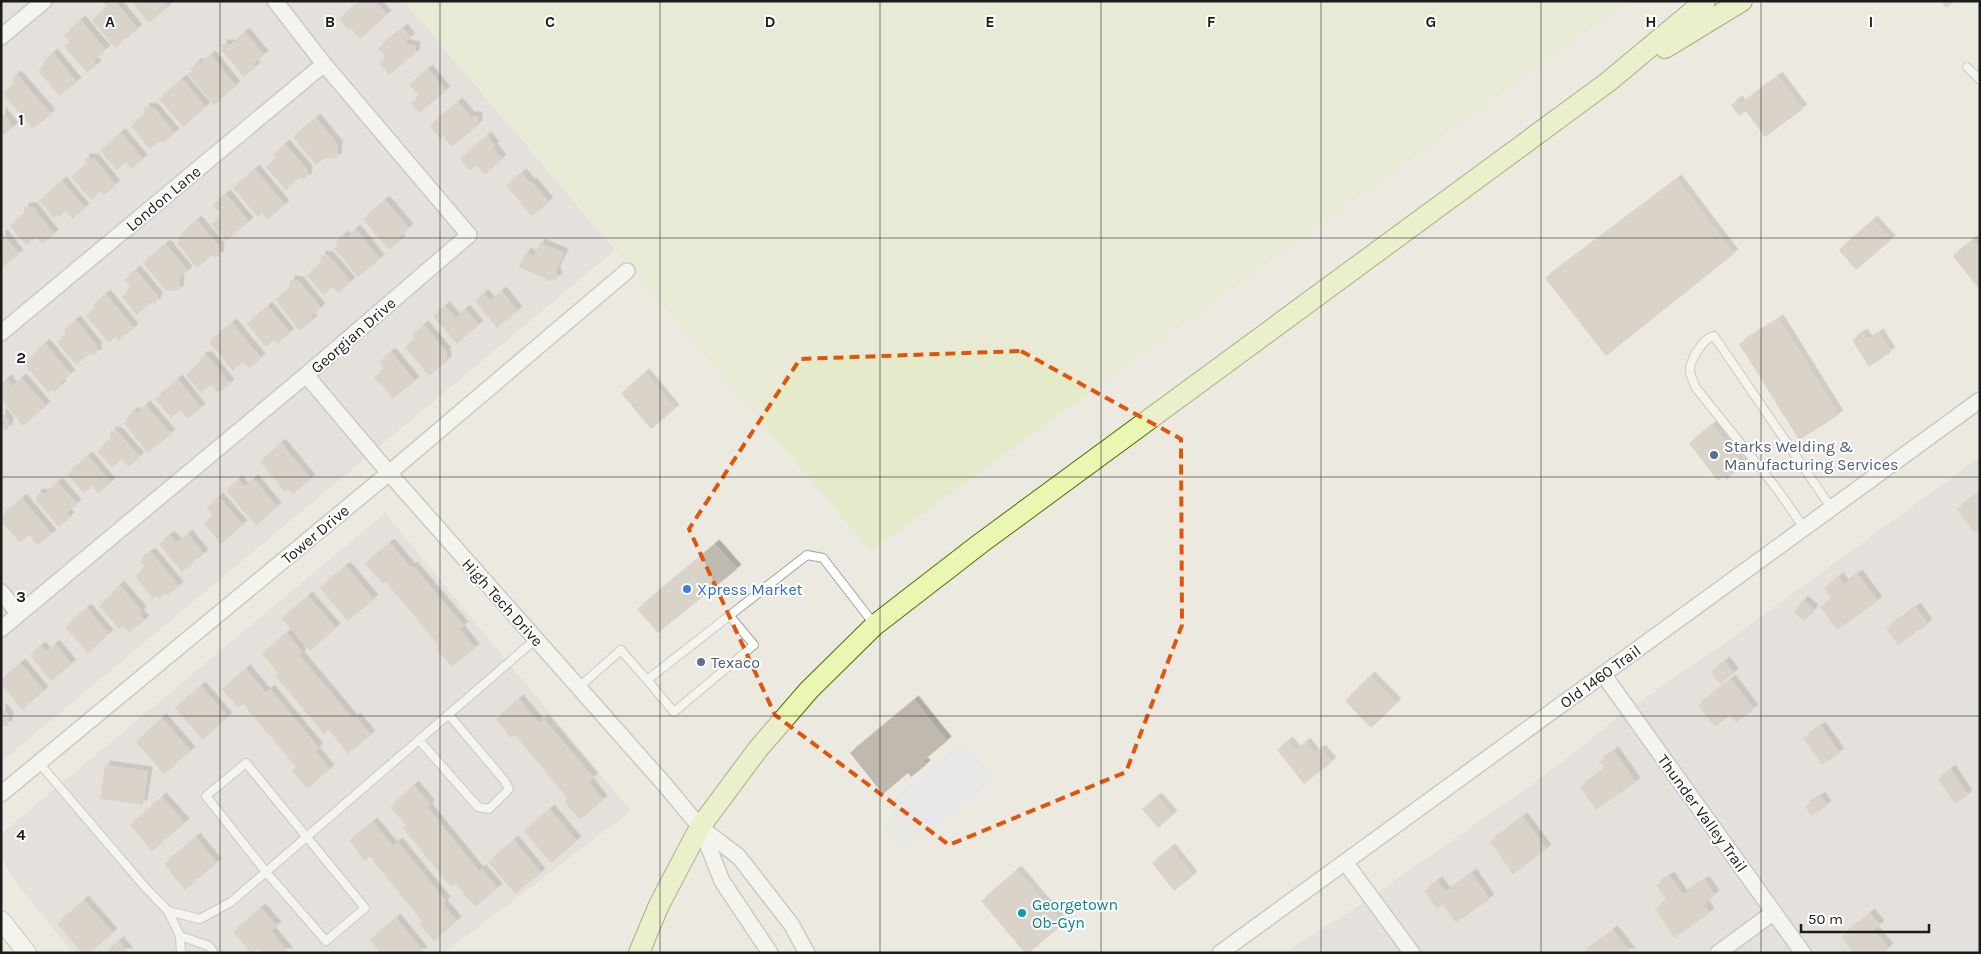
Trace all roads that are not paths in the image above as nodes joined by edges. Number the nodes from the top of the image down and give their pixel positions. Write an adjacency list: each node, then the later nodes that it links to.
1 (44, 1): 5 (street)
2 (276, 1): 6 (street, Georgian Drive)
3 (1706, 1): 9 (main road)
4 (1742, 1): 9 (main road)
5 (1, 37)
6 (324, 64): 11 (street, London Lane); 12 (street, Georgian Drive)
7 (1968, 67): 8 (lane)
8 (1980, 80)
9 (1608, 82): 20 (main road)
10 (626, 271): 14 (street, Tower Drive)
11 (1, 333)
12 (306, 376): 14 (street, High Tech Drive); 18 (street, Georgian Drive)
13 (1980, 400): 15 (street, Old 1460 Trail)
14 (389, 473): 22 (street, High Tech Drive); 28 (street, Tower Drive)
15 (1832, 509): 16 (street, Old 1460 Trail); 16 (lane)
16 (1804, 528): 23 (street, Old 1460 Trail)
17 (1, 592): 18 (street)
18 (19, 614): 21 (street, Georgian Drive)
19 (729, 615): 20 (lane); 24 (lane); 24 (lane)
20 (875, 625): 30 (main road)
21 (1, 629)
22 (536, 640): 25 (street, High Tech Drive); 26 (lane)
23 (1603, 674): 32 (street, Old 1460 Trail); 35 (street, Thunder Valley Trail)
24 (647, 680): 25 (lane)
25 (579, 687): 30 (street, High Tech Drive)
26 (449, 714): 27 (lane); 27 (lane)
27 (419, 740): 31 (lane)
28 (39, 763): 29 (street, Tower Drive); 34 (lane)
29 (1, 794)
30 (700, 827): 41 (main road); 42 (street, High Tech Drive); 43 (street, High Tech Drive)
31 (306, 837): 33 (lane); 33 (lane); 33 (lane)
32 (1345, 862): 44 (street, Old 1460 Trail); 45 (street)
33 (266, 872): 34 (lane)
34 (168, 911): 37 (lane)
35 (1774, 912): 46 (street); 47 (street, Thunder Valley Trail)
36 (1, 920): 38 (street)
37 (180, 936): 39 (lane); 40 (lane)
38 (27, 953)
39 (181, 953)
40 (214, 953)
41 (639, 953)
42 (770, 953)
43 (808, 953)
44 (1220, 953)
45 (1412, 953)
46 (1718, 953)
47 (1803, 953)

